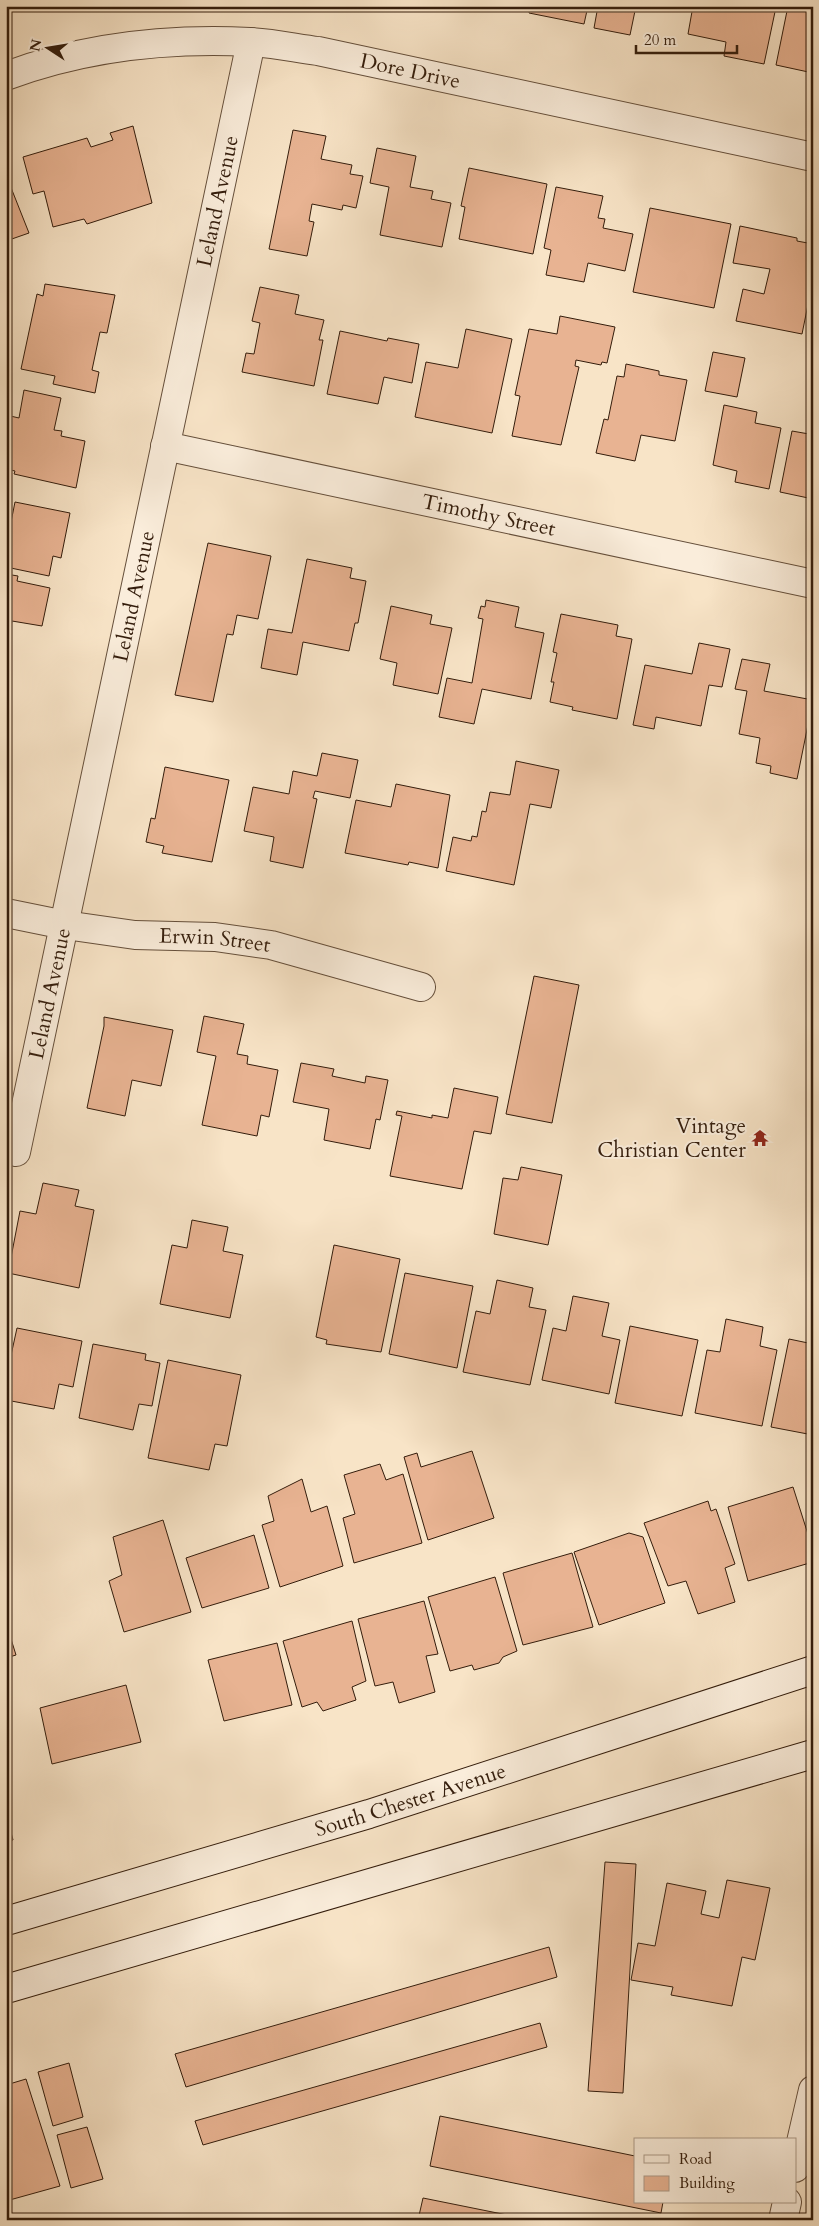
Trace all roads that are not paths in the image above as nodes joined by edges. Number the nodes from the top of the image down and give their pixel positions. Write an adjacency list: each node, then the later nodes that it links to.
1 (251, 42): 2 (street, Dore Drive); 3 (street, Dore Drive); 4 (street, Leland Avenue)
2 (6, 76)
3 (813, 157)
4 (165, 446): 5 (street, Timothy Street); 7 (street, Leland Avenue)
5 (813, 584)
6 (6, 913): 7 (street, Erwin Street)
7 (65, 925): 8 (street, Erwin Street); 9 (street, Leland Avenue)
8 (421, 987)
9 (16, 1152)
10 (813, 1670): 12 (street, South Chester Avenue)
11 (813, 1754): 13 (street)
12 (6, 1920)
13 (6, 1990)
14 (813, 2090): 15 (street)
15 (796, 2164)
16 (787, 2204): 17 (street)
17 (784, 2220)

